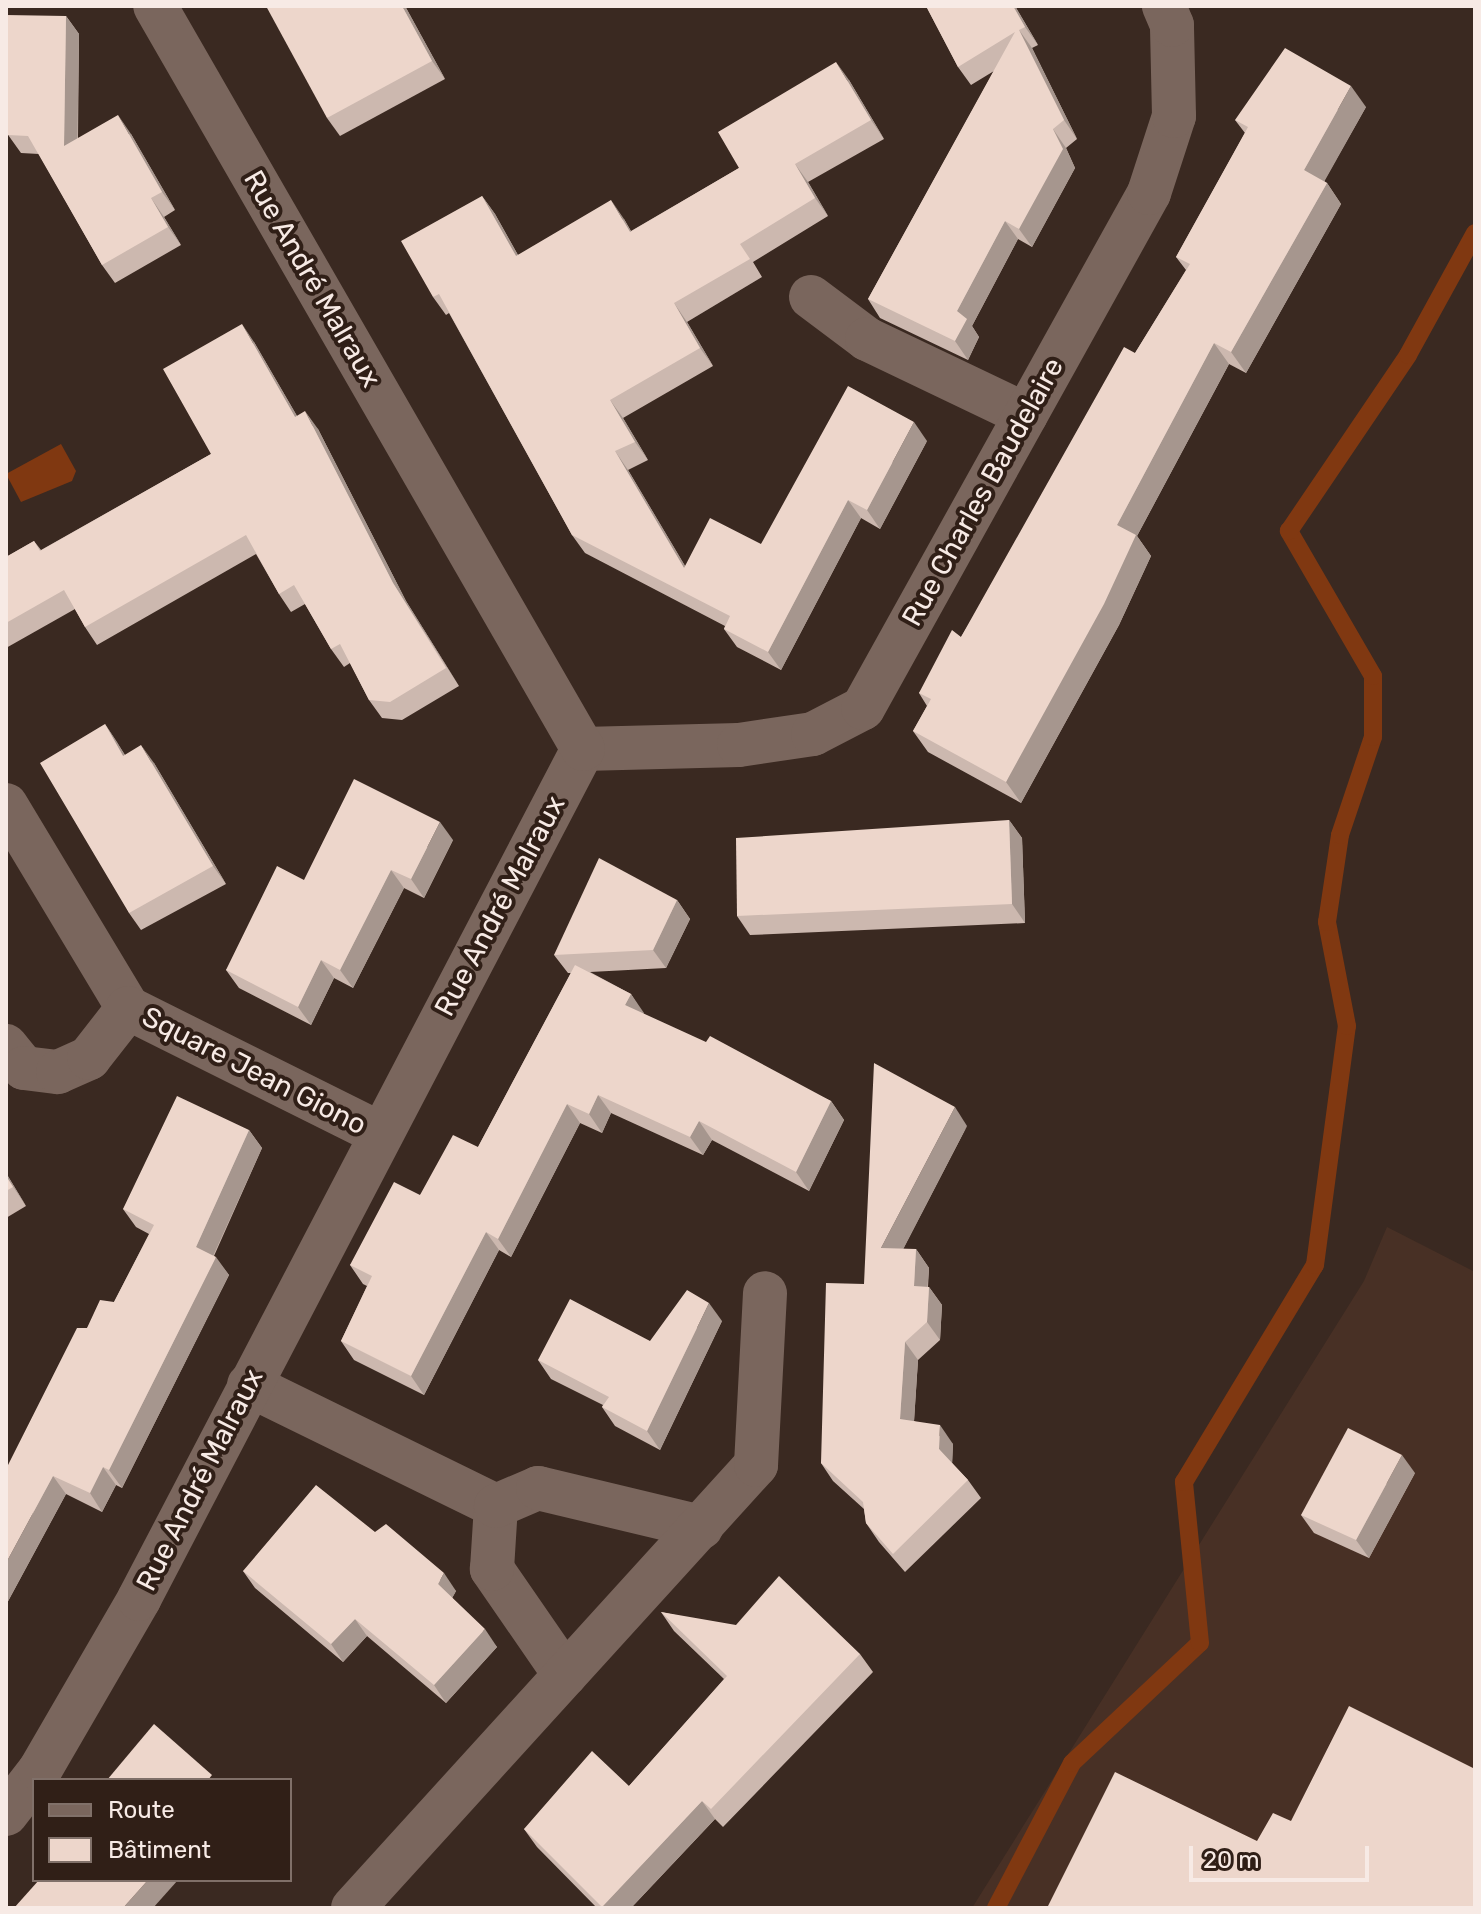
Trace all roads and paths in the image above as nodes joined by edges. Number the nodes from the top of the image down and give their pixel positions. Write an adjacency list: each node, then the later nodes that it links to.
1 (155, 6): 5 (street, Rue André Malraux)
2 (1164, 6): 4 (street, Rue Charles Baudelaire)
3 (811, 297): 4 (street)
4 (1026, 415): 5 (street, Rue Charles Baudelaire)
5 (583, 749): 9 (street, Rue André Malraux)
6 (6, 805): 7 (street, Square Jean Giono)
7 (128, 1008): 8 (street, Square Jean Giono); 9 (street, Square Jean Giono)
8 (6, 1046)
9 (381, 1134): 11 (street, Rue André Malraux)
10 (765, 1293): 13 (street)
11 (249, 1385): 12 (street); 15 (street, Rue André Malraux)
12 (496, 1506): 13 (street); 14 (street)
13 (701, 1527): 14 (street)
14 (565, 1675): 18 (street)
15 (34, 1778)
16 (32, 1780): 17 (street, Rue André Malraux)
17 (6, 1814)
18 (353, 1908)

